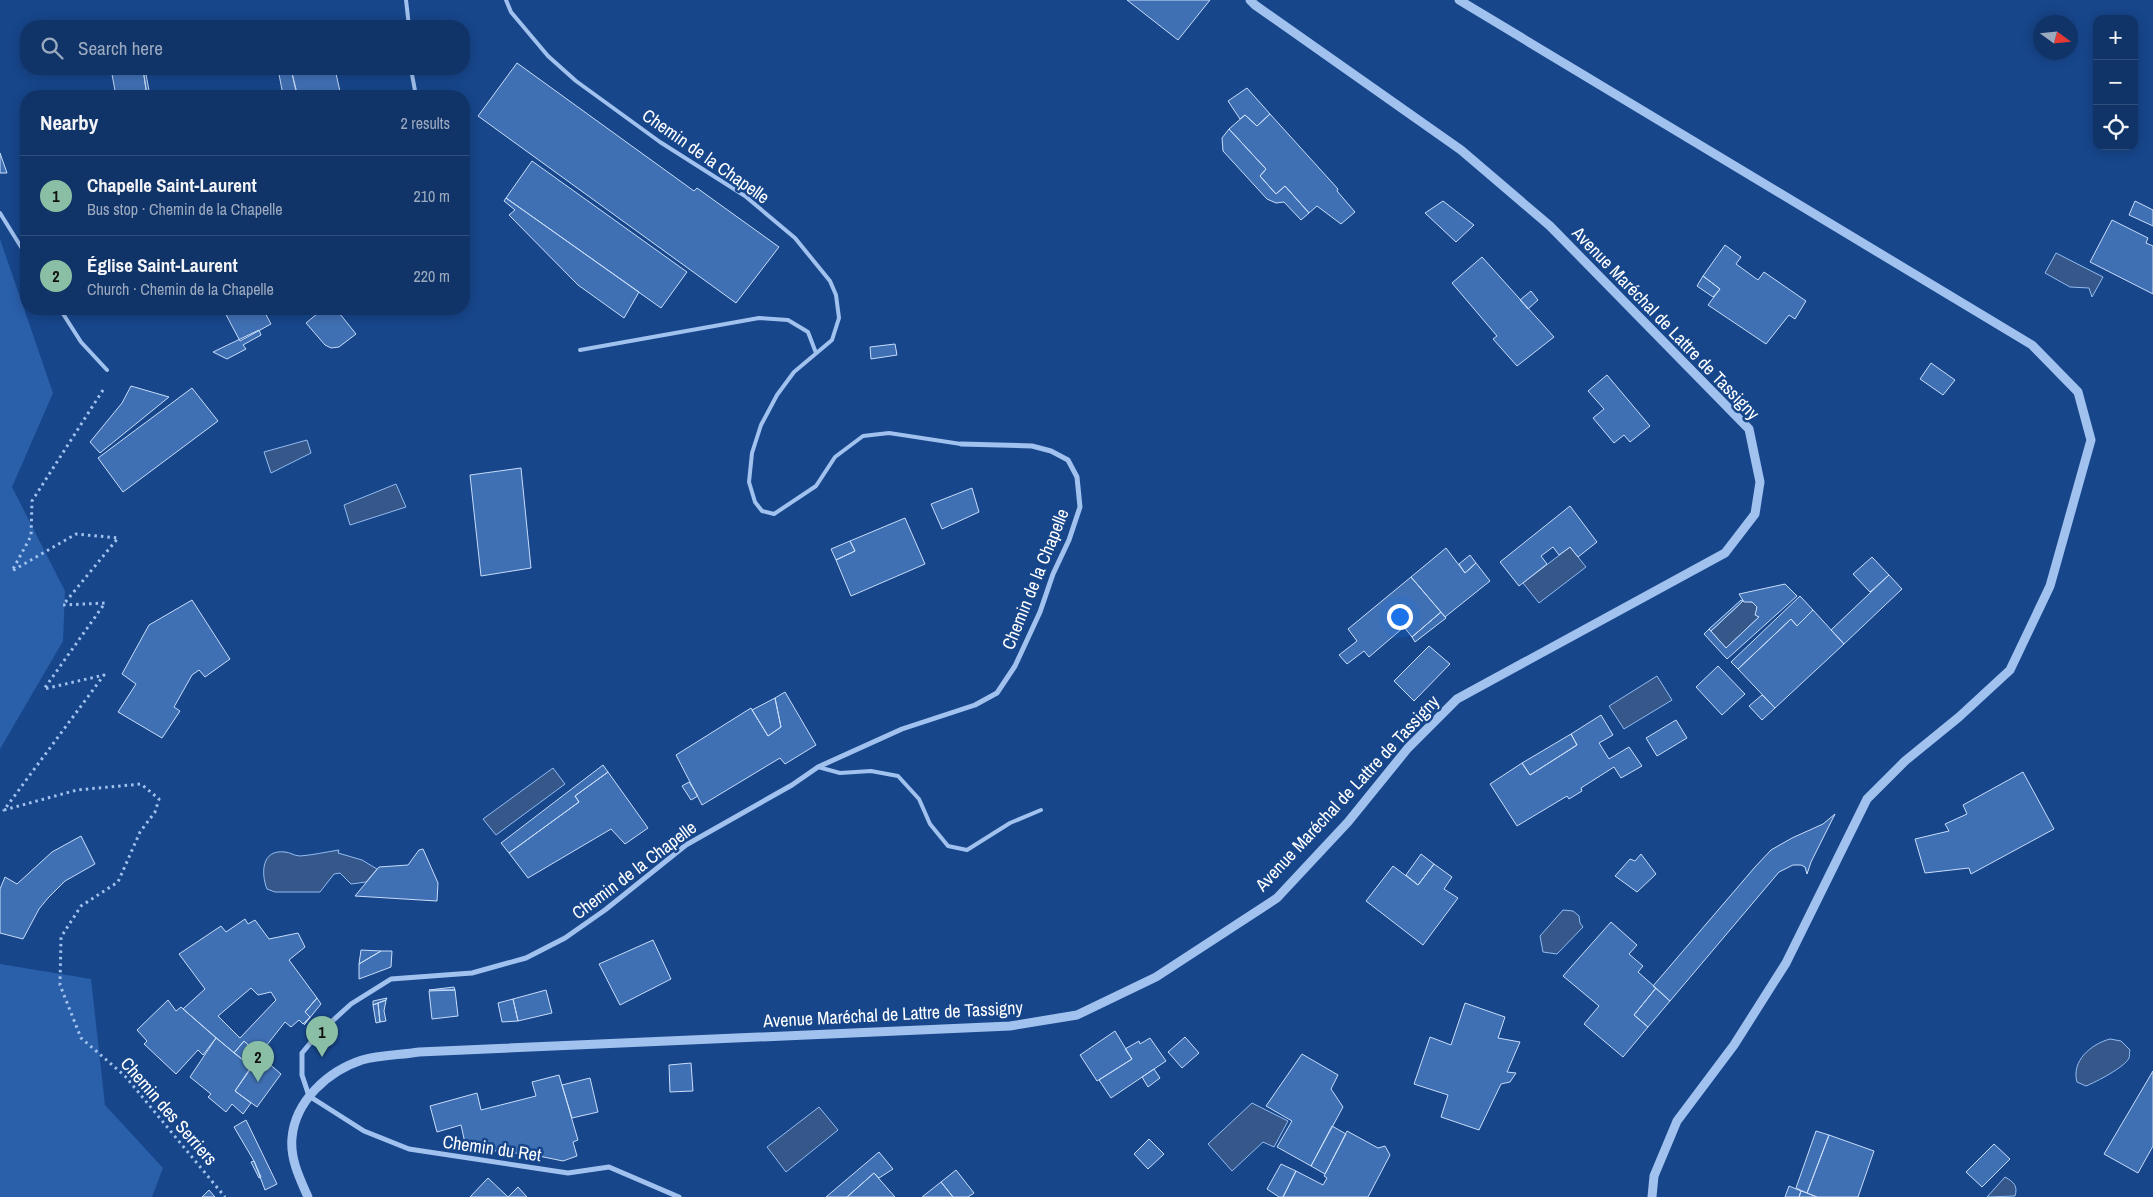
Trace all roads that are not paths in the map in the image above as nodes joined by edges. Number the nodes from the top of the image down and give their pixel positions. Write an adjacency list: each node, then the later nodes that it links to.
1 (406, 0): 5 (lane)
2 (506, 0): 12 (lane, Chemin de la Chapelle)
3 (1250, 0): 17 (street, Avenue Maréchal de Lattre de Tassigny)
4 (1459, 0): 20 (street)
5 (408, 20)
6 (412, 75): 7 (lane)
7 (415, 90)
8 (0, 213): 9 (lane)
9 (20, 245)
10 (64, 315): 13 (lane)
11 (580, 350): 12 (lane)
12 (816, 353): 14 (lane, Chemin de la Chapelle)
13 (107, 370)
14 (961, 444): 15 (street, Chemin de la Chapelle)
15 (818, 767): 16 (lane); 17 (street, Chemin de la Chapelle)
16 (1041, 810)
17 (308, 1096): 18 (street, Avenue Maréchal de Lattre de Tassigny); 19 (street, Chemin du Ret)
18 (308, 1197)
19 (679, 1197)
20 (1652, 1197)

